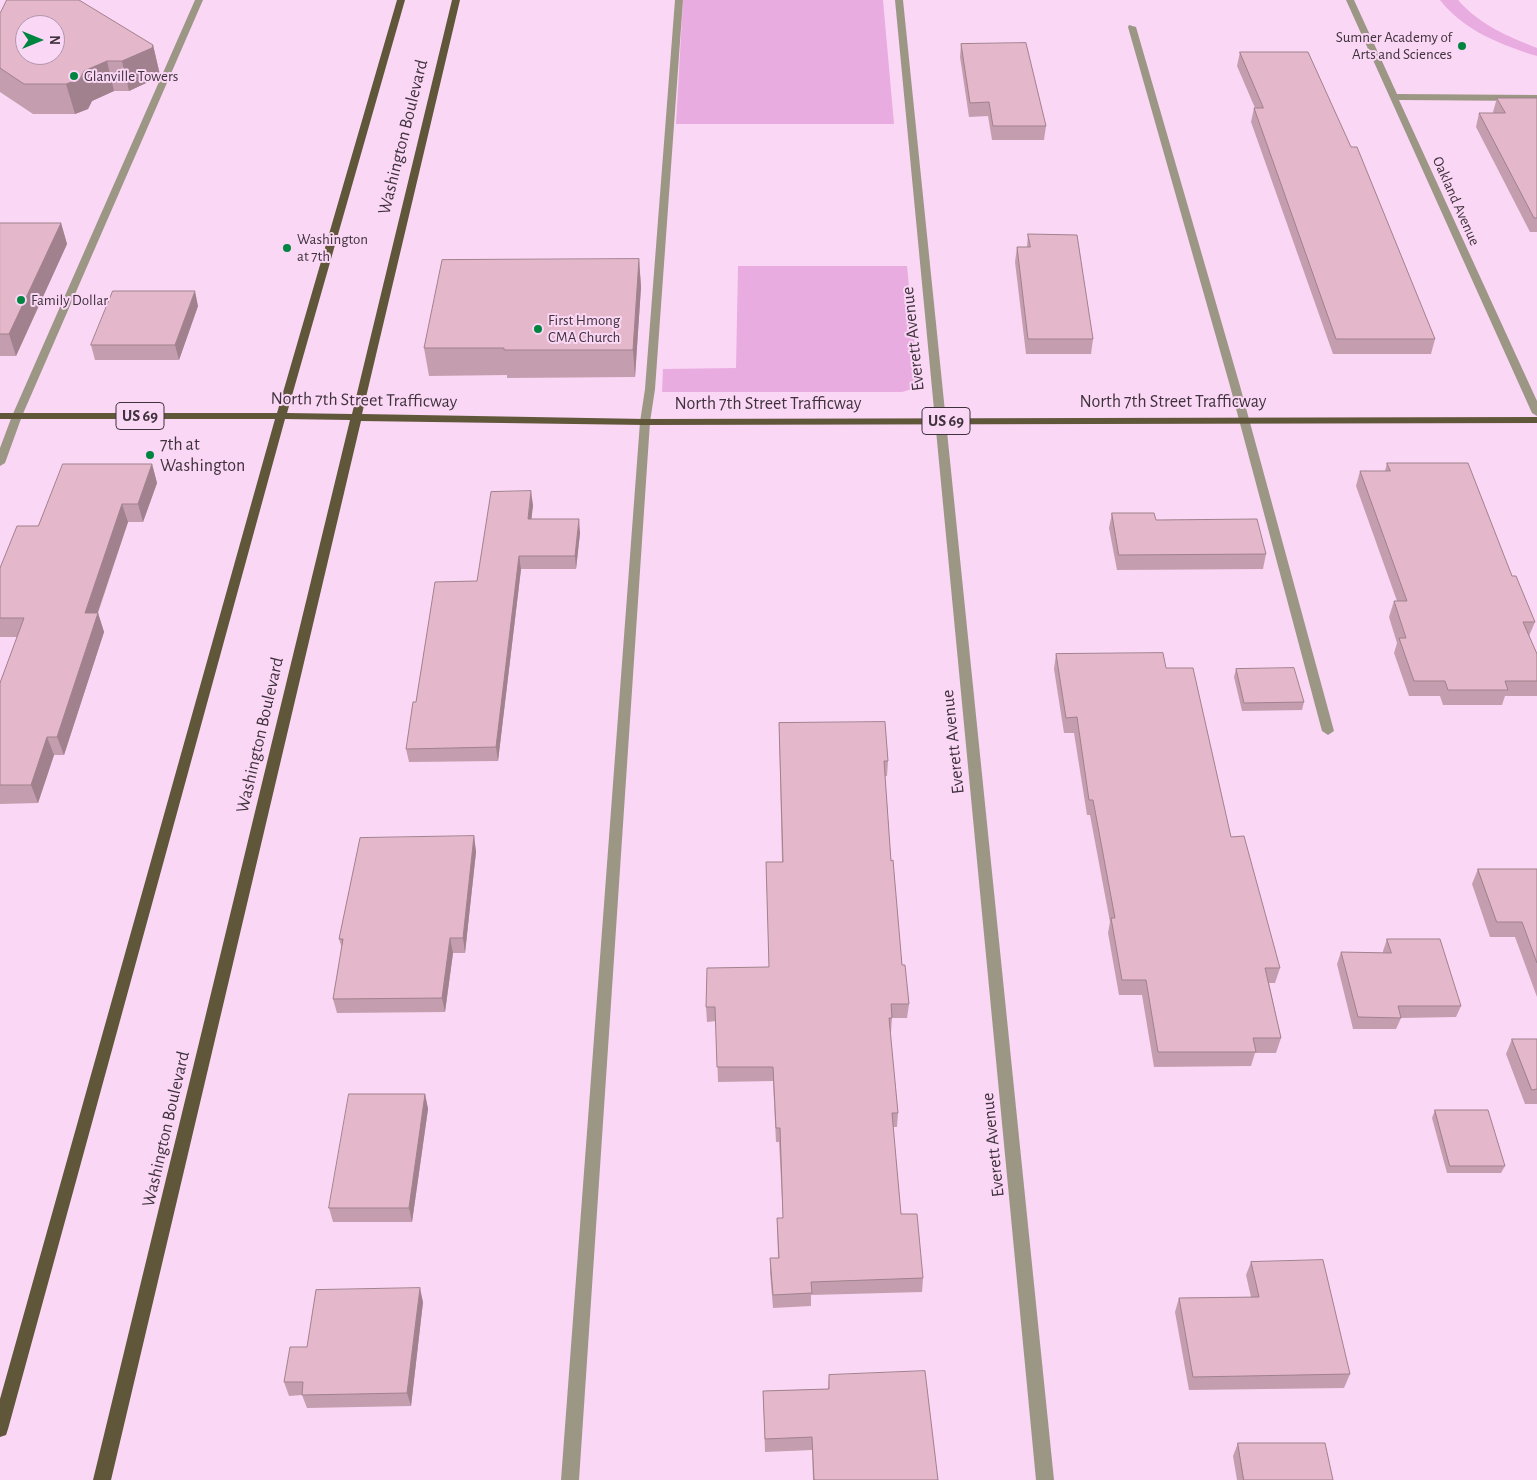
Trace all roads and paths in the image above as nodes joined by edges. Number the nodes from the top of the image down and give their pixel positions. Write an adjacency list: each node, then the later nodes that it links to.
1 (199, 0): 12 (street)
2 (401, 0): 13 (main road, Washington Boulevard)
3 (456, 0): 14 (main road, Washington Boulevard)
4 (679, 0): 18 (street)
5 (899, 0): 15 (street, Everett Avenue)
6 (1350, 0): 8 (street, Oakland Avenue)
7 (1132, 27): 16 (street)
8 (1394, 97): 9 (street); 10 (street, Oakland Avenue)
9 (1537, 98)
10 (1537, 413)
11 (0, 416): 12 (main road, North 7th Street Trafficway / US 69)
12 (18, 416): 13 (main road, North 7th Street Trafficway / US 69); 19 (street)
13 (281, 416): 14 (main road, North 7th Street Trafficway / US 69); 21 (main road, Washington Boulevard)
14 (355, 418): 18 (main road, North 7th Street Trafficway / US 69); 22 (main road, Washington Boulevard)
15 (940, 420): 16 (main road, North 7th Street Trafficway / US 69); 18 (main road, North 7th Street Trafficway / US 69); 24 (street, Everett Avenue)
16 (1244, 420): 17 (main road, North 7th Street Trafficway / US 69); 20 (street)
17 (1537, 420)
18 (645, 422): 23 (street)
19 (0, 463)
20 (1328, 731)
21 (0, 1429)
22 (102, 1480)
23 (570, 1480)
24 (1045, 1480)

